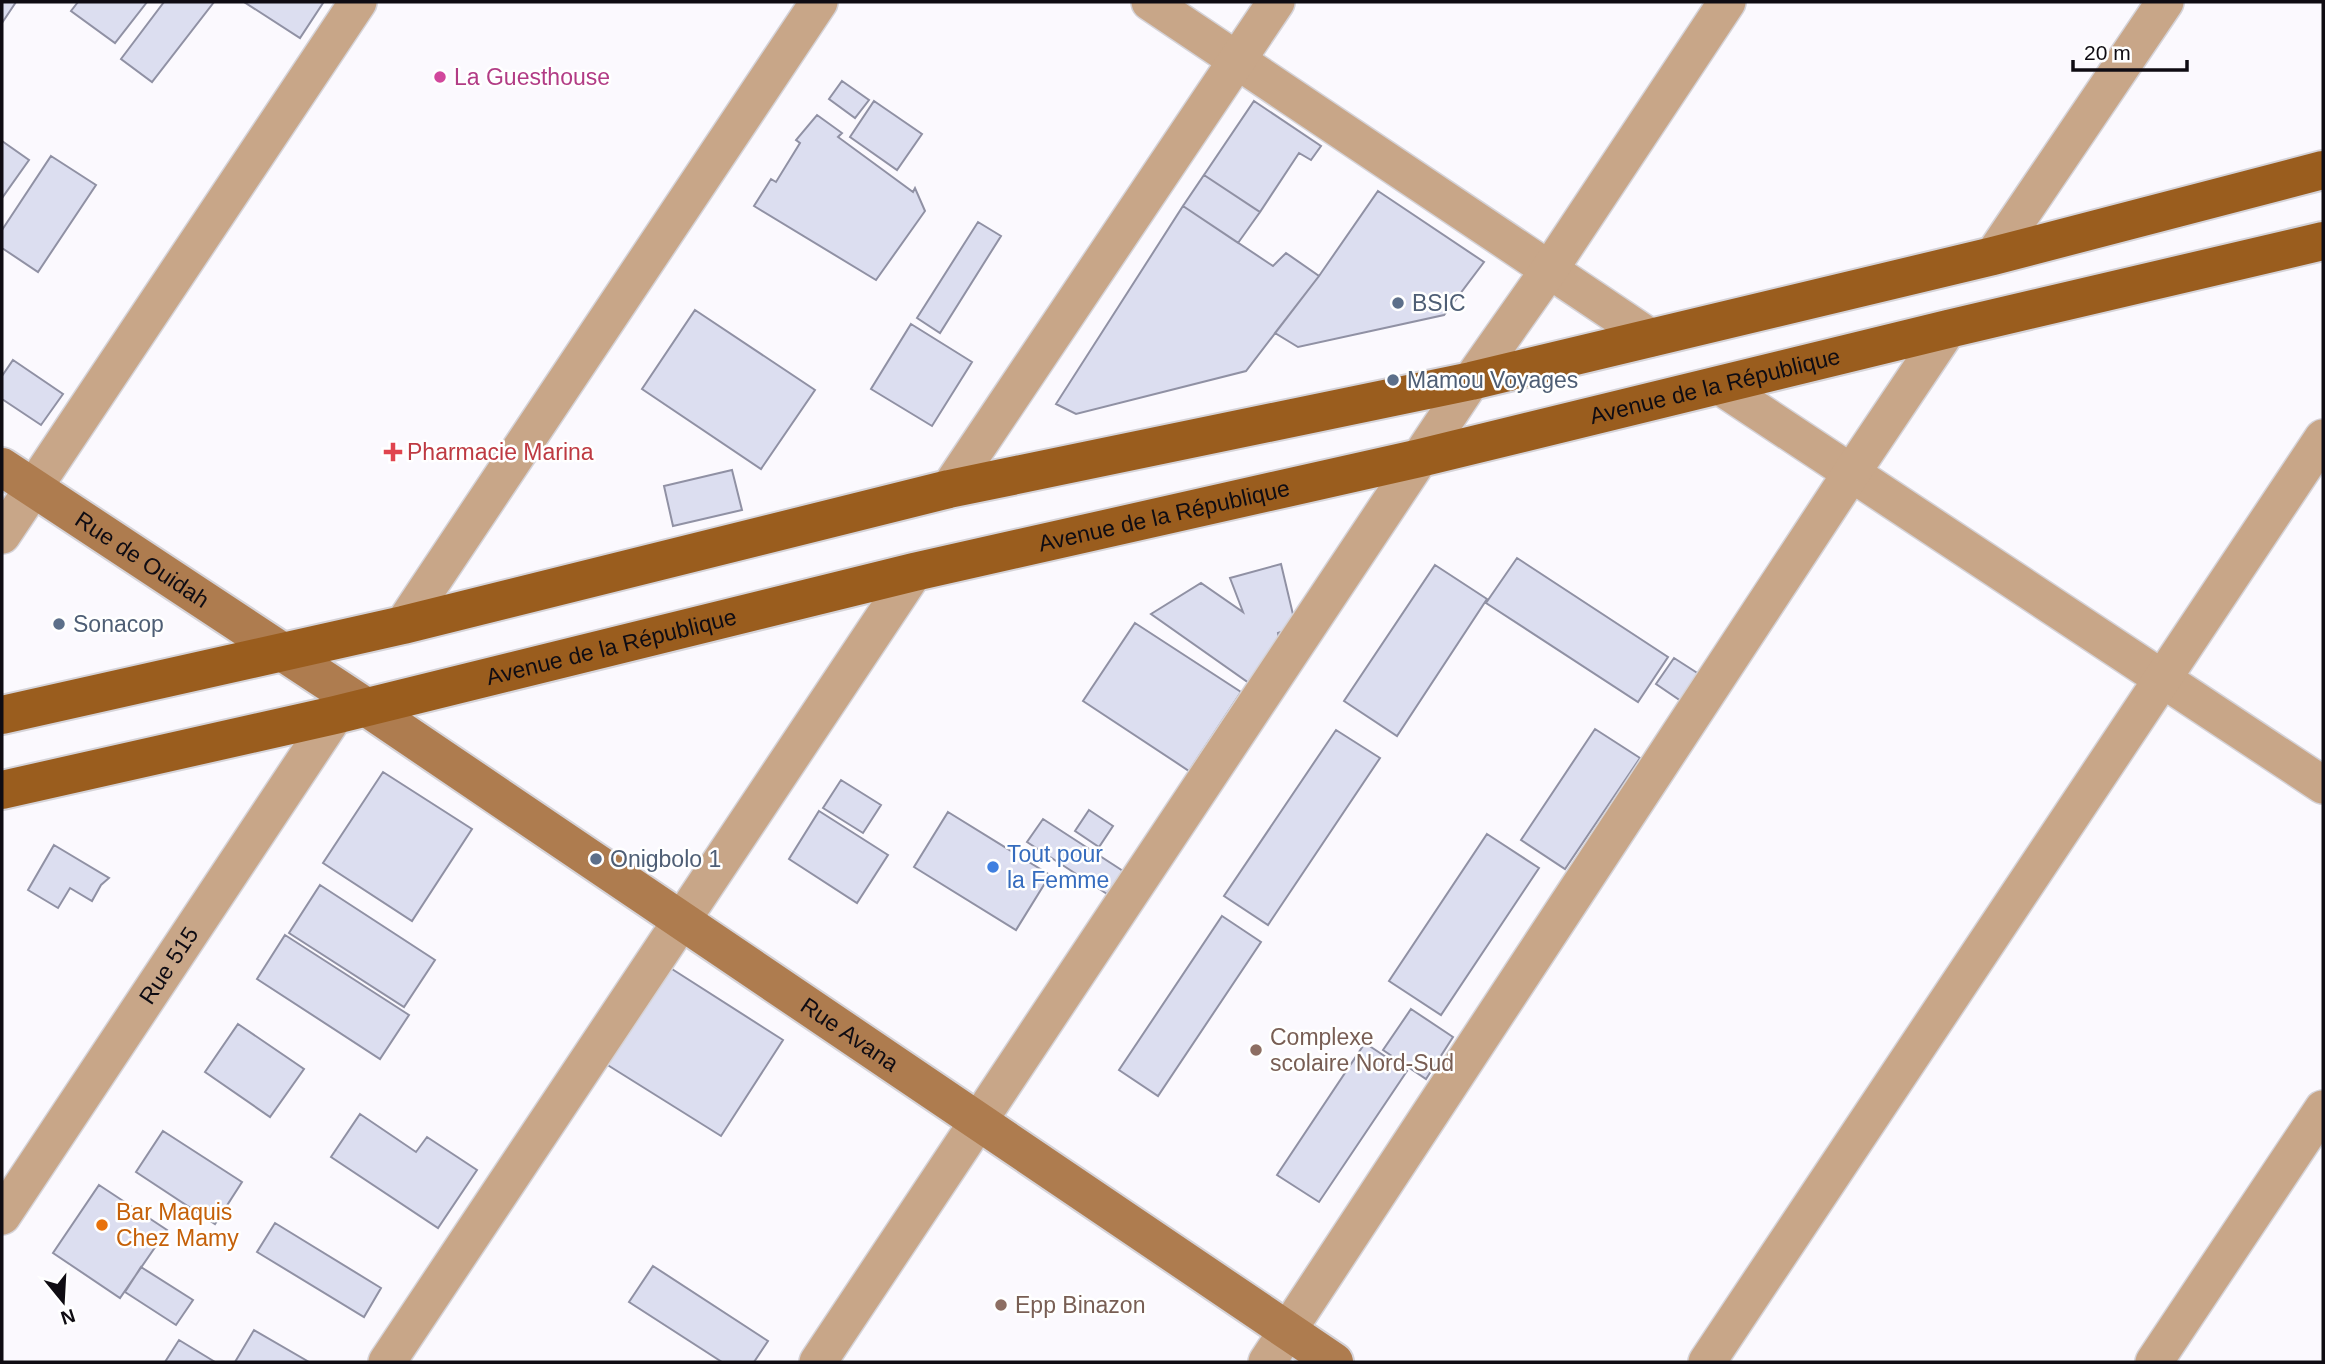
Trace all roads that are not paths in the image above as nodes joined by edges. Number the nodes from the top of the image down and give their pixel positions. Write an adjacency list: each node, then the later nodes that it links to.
1 (358, 2): 20 (street)
2 (819, 2): 24 (street)
3 (1150, 2): 7 (street)
4 (1276, 2): 7 (street)
5 (1727, 2): 11 (street)
6 (2165, 2): 10 (street)
7 (1237, 60): 11 (street); 21 (street)
8 (2323, 170): 10 (main road)
9 (2323, 241): 12 (main road, Avenue de la République)
10 (1993, 256): 13 (main road)
11 (1549, 270): 13 (street); 14 (street)
12 (1948, 329): 15 (main road, Avenue de la République); 19 (street)
13 (1651, 338): 14 (main road)
14 (1471, 381): 17 (street); 21 (main road)
15 (1720, 386): 17 (main road, Avenue de la République); 19 (street)
16 (2323, 438): 26 (street)
17 (1420, 458): 23 (main road, Avenue de la République); 33 (street)
18 (2, 467): 20 (main road, Rue de Ouidah)
19 (1852, 472): 26 (street); 35 (street)
20 (33, 488): 22 (street); 25 (main road, Rue de Ouidah)
21 (949, 489): 24 (main road)
22 (2, 534)
23 (914, 572): 27 (main road, Avenue de la République); 31 (street)
24 (402, 625): 25 (main road)
25 (281, 652): 27 (main road, Rue de Ouidah); 28 (main road)
26 (2162, 679): 29 (street); 40 (street)
27 (350, 711): 30 (main road, Avenue de la République); 31 (main road, Rue Avana); 34 (street, Rue 515)
28 (2, 715)
29 (2323, 785)
30 (2, 790)
31 (681, 921): 33 (main road, Rue Avana); 36 (street)
32 (2323, 1109): 41 (street)
33 (978, 1122): 35 (main road, Rue Avana); 37 (street)
34 (2, 1216)
35 (1288, 1331): 38 (street); 39 (main road, Rue Avana)
36 (387, 1362)
37 (818, 1362)
38 (1267, 1362)
39 (1334, 1362)
40 (1707, 1362)
41 (2154, 1362)

